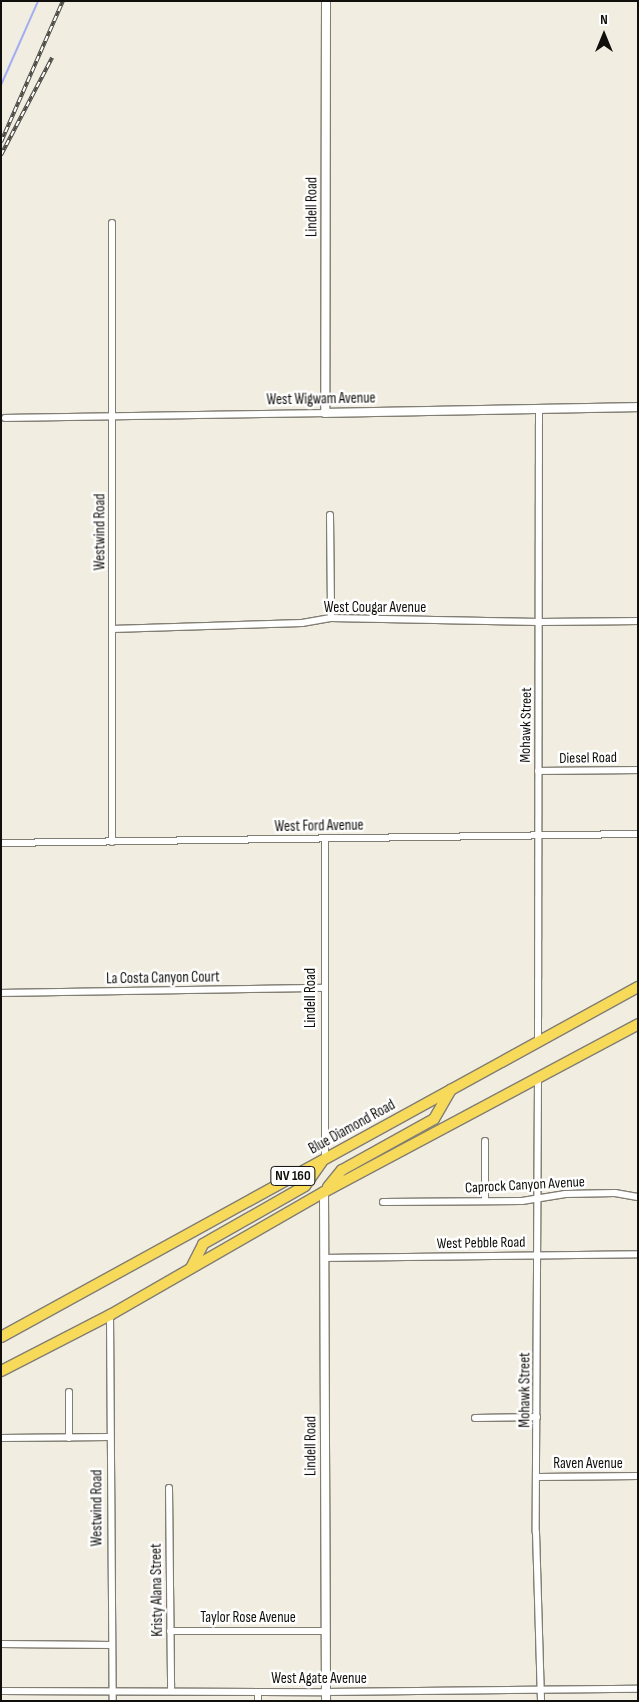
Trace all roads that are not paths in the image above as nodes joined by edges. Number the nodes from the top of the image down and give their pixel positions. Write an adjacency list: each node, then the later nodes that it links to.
1 (326, 1): 5 (street, Lindell Road)
2 (112, 223): 6 (street, Westwind Road)
3 (638, 407): 4 (street, West Wigwam Avenue)
4 (539, 409): 5 (street, West Wigwam Avenue); 11 (street, Mohawk Street)
5 (326, 413): 6 (street, West Wigwam Avenue)
6 (113, 416): 7 (street, West Wigwam Avenue); 12 (street, Westwind Road)
7 (5, 418)
8 (330, 515): 9 (street)
9 (331, 618): 11 (street, West Cougar Avenue); 12 (street, West Cougar Avenue)
10 (638, 621): 11 (street, West Cougar Avenue)
11 (539, 622): 14 (street, Mohawk Street)
12 (112, 629): 18 (street, Westwind Road)
13 (638, 770): 14 (street, Diesel Road)
14 (538, 771): 16 (street, Mohawk Street)
15 (638, 834): 16 (street, West Ford Avenue)
16 (539, 835): 17 (street, West Ford Avenue); 24 (street, Mohawk Street)
17 (325, 838): 18 (street, West Ford Avenue); 21 (street, Lindell Road)
18 (112, 842): 19 (street, West Ford Avenue)
19 (1, 843)
20 (638, 986): 24 (highway, Blue Diamond Road / NV 160)
21 (325, 988): 22 (street, La Costa Canyon Court); 28 (street, Lindell Road)
22 (1, 993)
23 (638, 1024): 25 (highway, NV 160)
24 (538, 1041): 26 (highway, Blue Diamond Road / NV 160)
25 (538, 1079): 29 (highway, NV 160); 31 (street, Mohawk Street)
26 (451, 1089): 28 (highway, Blue Diamond Road / NV 160); 29 (highway)
27 (484, 1141): 32 (street)
28 (325, 1158): 37 (highway); 39 (highway, Blue Diamond Road / NV 160)
29 (324, 1192): 36 (street, Lindell Road); 37 (highway, NV 160)
30 (638, 1197): 31 (street, Caprock Canyon Avenue)
31 (538, 1199): 32 (street, Caprock Canyon Avenue); 35 (street, Mohawk Street)
32 (484, 1201): 33 (street, Caprock Canyon Avenue)
33 (383, 1202)
34 (638, 1254): 35 (street, West Pebble Road)
35 (537, 1255): 36 (street, West Pebble Road); 42 (street, Mohawk Street)
36 (324, 1258): 51 (street, Lindell Road)
37 (190, 1268): 38 (highway, NV 160)
38 (110, 1315): 40 (highway, NV 160); 44 (street, Westwind Road)
39 (1, 1337)
40 (1, 1371)
41 (69, 1392): 46 (street)
42 (537, 1417): 43 (street); 48 (street, Mohawk Street)
43 (475, 1418)
44 (110, 1437): 46 (street); 53 (street, Westwind Road)
45 (1, 1438): 46 (street)
46 (69, 1438)
47 (638, 1476): 48 (street, Raven Avenue)
48 (538, 1477): 54 (street, Mohawk Street)
49 (169, 1488): 50 (street, Kristy Alana Street)
50 (170, 1631): 51 (street, Taylor Rose Avenue); 58 (street, Kristy Alana Street)
51 (326, 1631): 60 (street, Lindell Road)
52 (1, 1644): 53 (street)
53 (112, 1645): 57 (street, Westwind Road)
54 (541, 1689): 55 (street, West Agate Avenue); 60 (street, West Agate Avenue); 64 (street, Mohawk Street)
55 (638, 1689)
56 (1, 1691): 57 (street, West Agate Avenue)
57 (113, 1691): 58 (street, West Agate Avenue); 61 (street, Westwind Road)
58 (171, 1691): 59 (street, West Agate Avenue)
59 (258, 1692): 60 (street, West Agate Avenue); 62 (street)
60 (326, 1692): 63 (street, Lindell Road)
61 (113, 1701)
62 (258, 1701)
63 (326, 1701)
64 (541, 1701)

